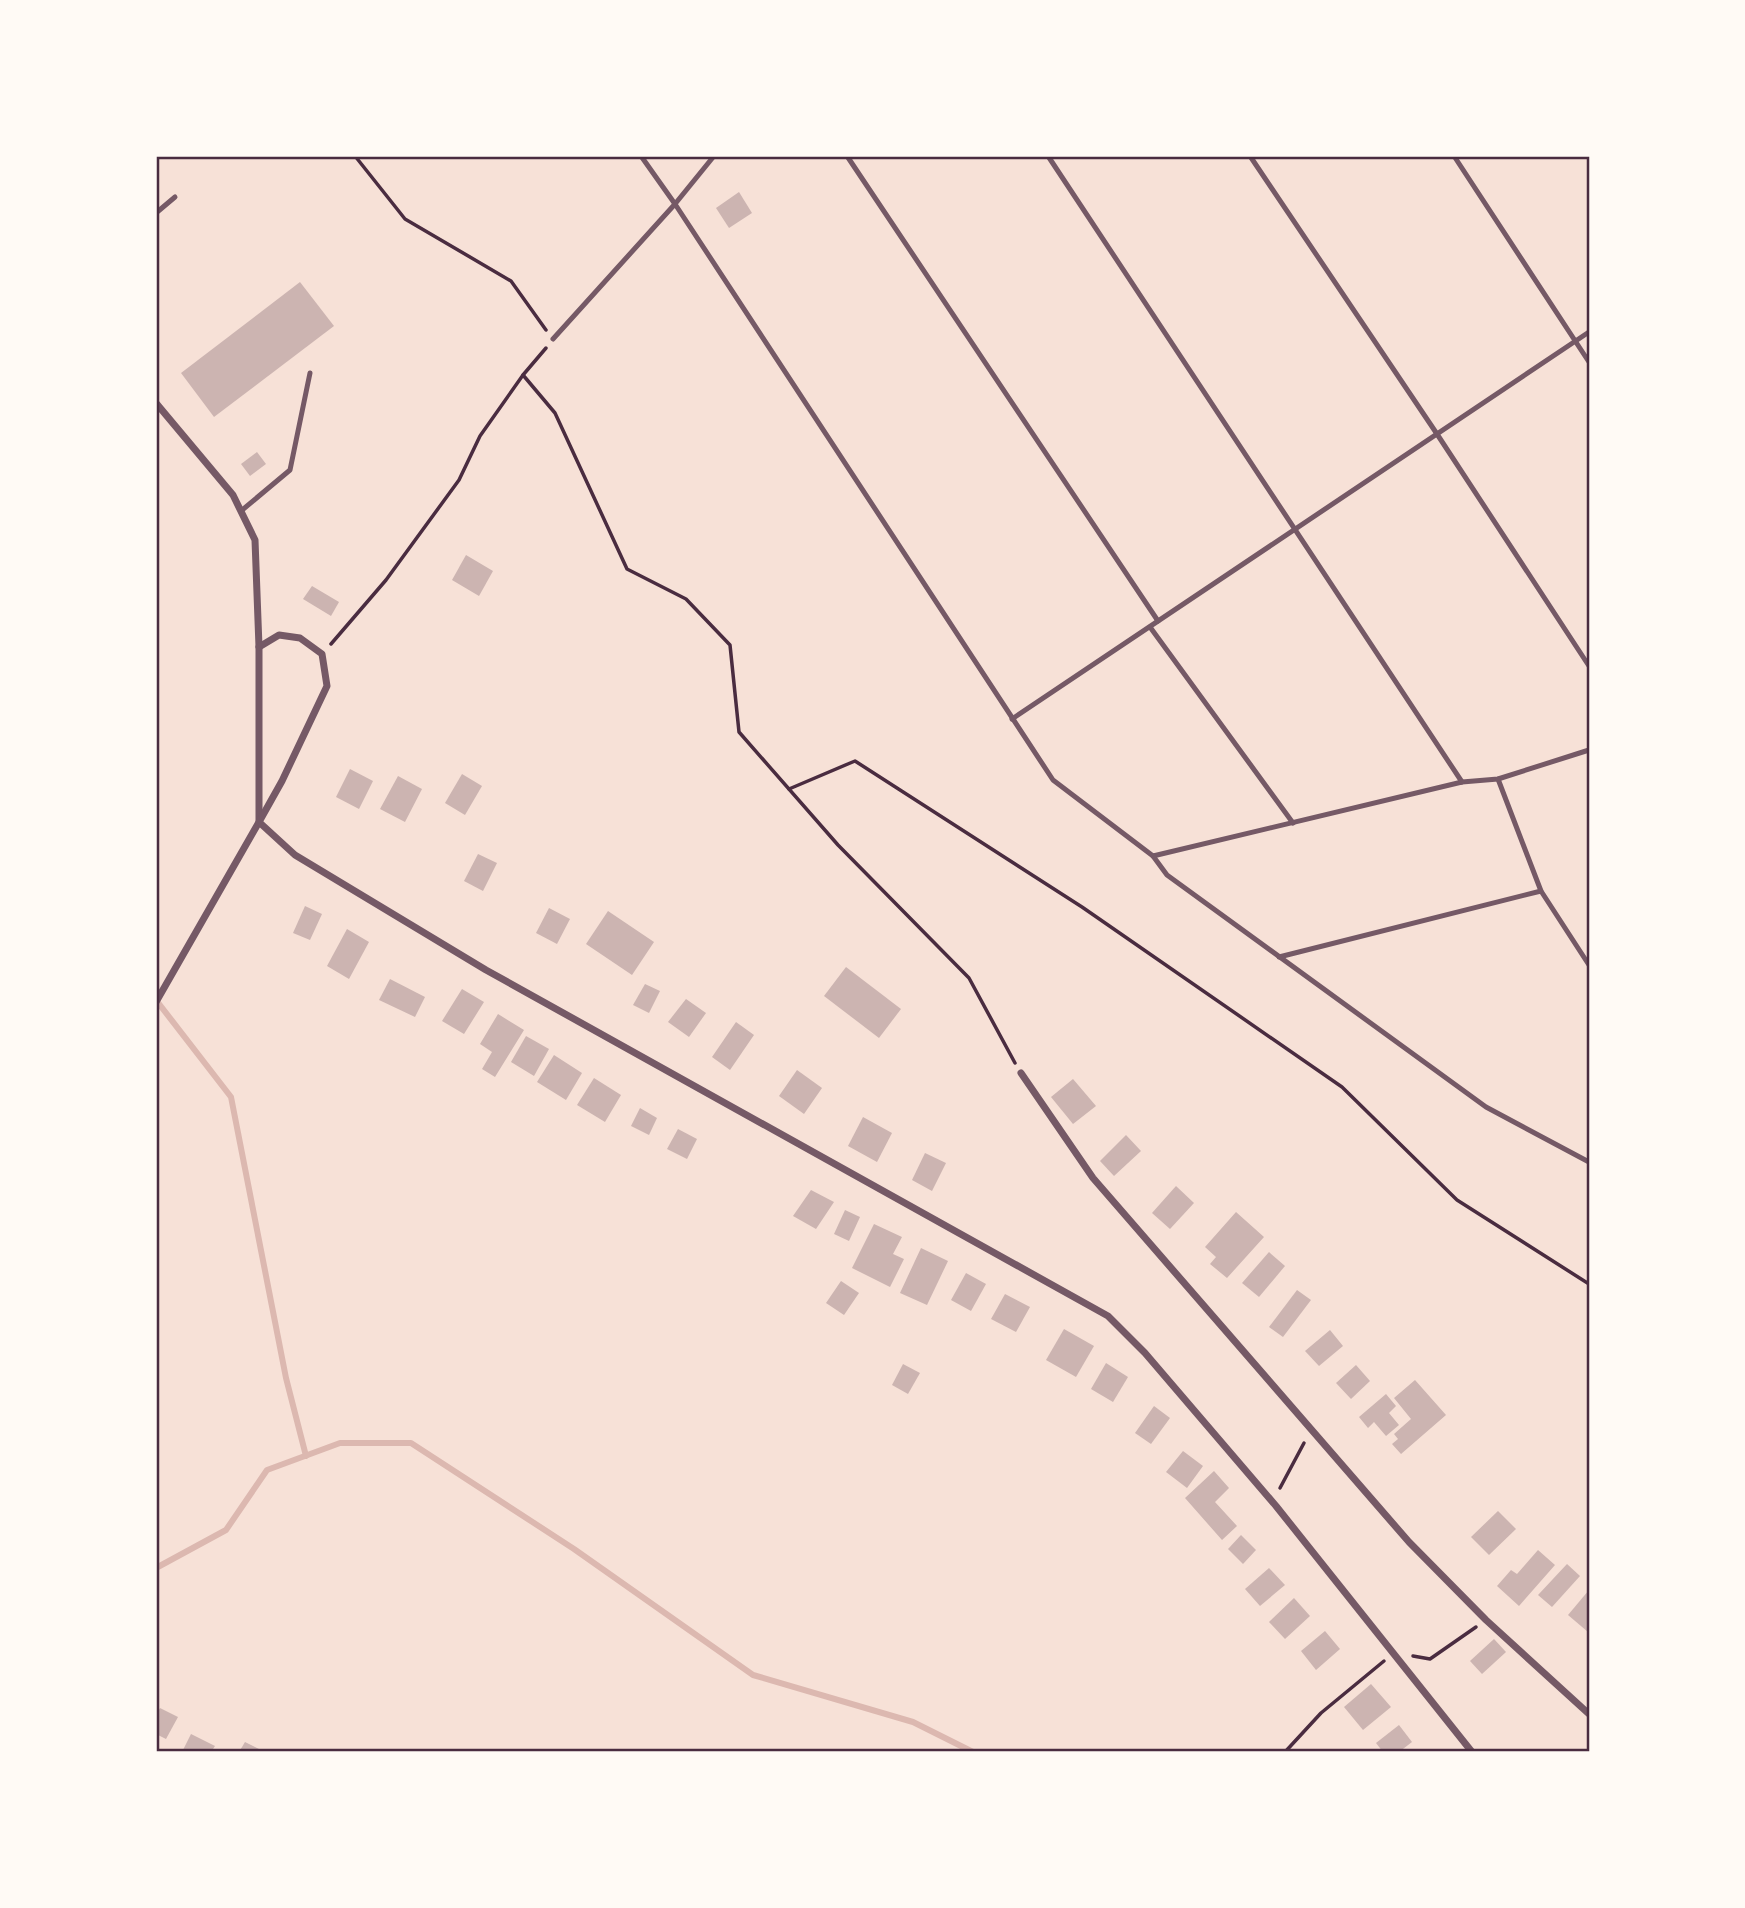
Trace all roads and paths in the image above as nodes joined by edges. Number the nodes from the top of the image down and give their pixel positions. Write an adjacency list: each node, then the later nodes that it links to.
1 (355, 156): 12 (path)
2 (641, 156): 9 (lane)
3 (714, 156): 9 (lane)
4 (847, 156): 21 (lane)
5 (1048, 156): 20 (lane)
6 (1250, 156): 18 (lane)
7 (1454, 156): 13 (lane)
8 (175, 197): 10 (lane)
9 (675, 204): 12 (lane); 26 (lane)
10 (156, 213)
11 (1589, 332): 13 (lane)
12 (553, 339): 16 (path)
13 (1575, 341): 14 (lane); 18 (lane)
14 (1589, 362)
15 (310, 373): 19 (lane)
16 (523, 375): 24 (path); 30 (path)
17 (156, 403): 19 (street)
18 (1437, 434): 20 (lane); 25 (lane)
19 (241, 511): 23 (street)
20 (1296, 528): 21 (lane); 29 (lane)
21 (1158, 621): 22 (lane)
22 (1150, 627): 26 (lane); 32 (lane)
23 (259, 647): 24 (street); 31 (street)
24 (322, 654): 31 (street)
25 (1589, 666)
26 (1012, 719): 33 (lane)
27 (1589, 750): 28 (lane)
28 (1498, 779): 29 (lane); 34 (lane)
29 (1462, 782): 32 (lane)
30 (789, 789): 38 (path); 40 (path)
31 (259, 822): 37 (street); 42 (street)
32 (1293, 823): 33 (lane)
33 (1153, 856): 35 (lane)
34 (1541, 891): 35 (lane); 36 (lane)
35 (1279, 957): 39 (lane)
36 (1589, 965)
37 (156, 1002)
38 (1021, 1073): 41 (street)
39 (1589, 1162)
40 (1589, 1284)
41 (1312, 1429): 42 (path); 43 (street)
42 (1276, 1506): 44 (street)
43 (1486, 1620): 44 (path); 45 (street)
44 (1393, 1654): 46 (path); 47 (street)
45 (1589, 1714)
46 (1285, 1752)
47 (1472, 1752)

